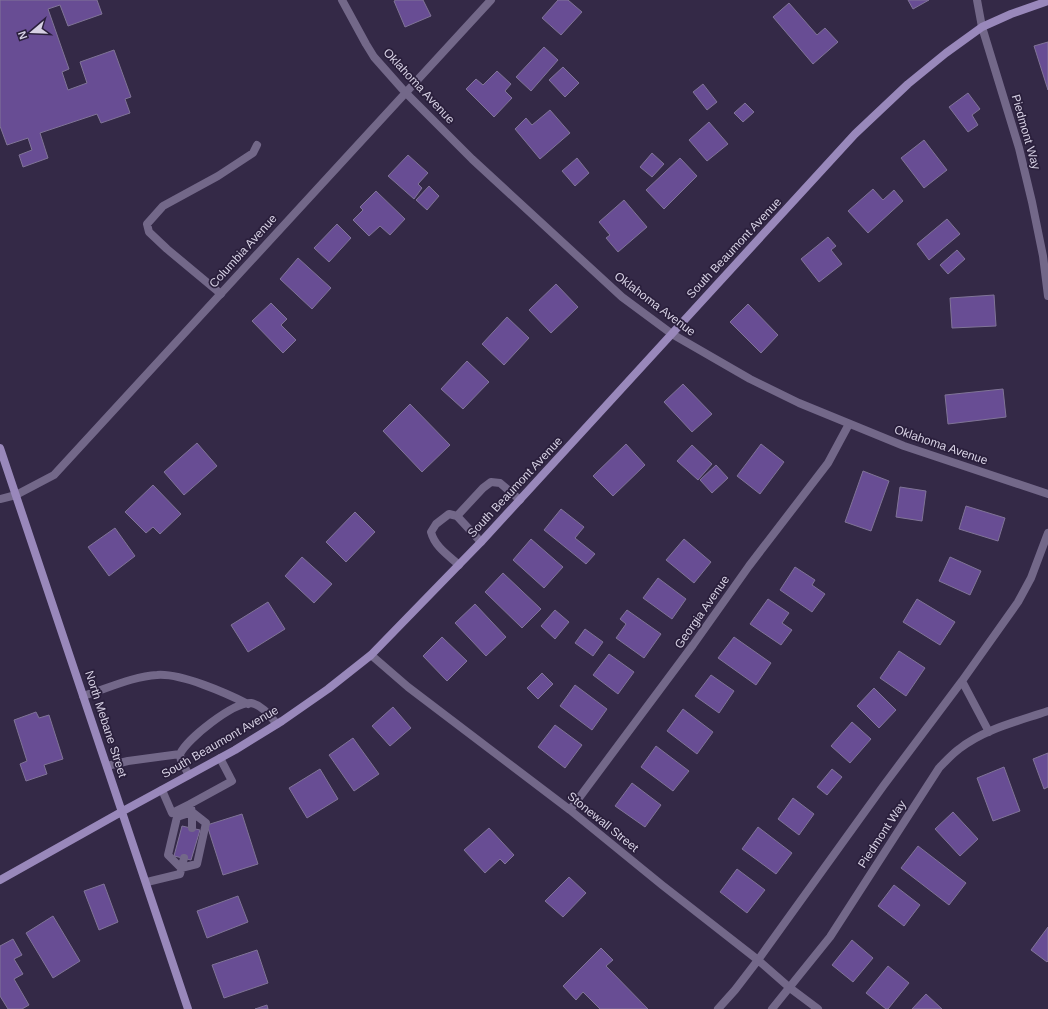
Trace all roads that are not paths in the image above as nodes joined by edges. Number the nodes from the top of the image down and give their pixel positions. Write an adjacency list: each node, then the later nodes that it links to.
1 (342, 0): 6 (street, Oklahoma Avenue)
2 (491, 0): 6 (street, Columbia Avenue)
3 (977, 0): 5 (street, Piedmont Way)
4 (1048, 2): 5 (street, South Beaumont Avenue)
5 (982, 28): 9 (street, Piedmont Way); 10 (street, South Beaumont Avenue)
6 (405, 92): 8 (street, Columbia Avenue); 10 (street, Oklahoma Avenue)
7 (257, 145): 8 (street)
8 (221, 294): 14 (street, Columbia Avenue)
9 (1048, 296)
10 (672, 334): 11 (street, Oklahoma Avenue); 16 (street, South Beaumont Avenue)
11 (849, 424): 13 (street, Oklahoma Avenue); 34 (street, Georgia Avenue)
12 (0, 448): 14 (street, North Mebane Street)
13 (1048, 494)
14 (16, 496): 15 (street, Columbia Avenue); 23 (street, North Mebane Street)
15 (0, 499)
16 (520, 500): 17 (street); 19 (street, South Beaumont Avenue)
17 (457, 516): 19 (street); 20 (street)
18 (1048, 533): 22 (street)
19 (481, 542): 20 (street, South Beaumont Avenue)
20 (459, 565): 21 (street, South Beaumont Avenue)
21 (371, 655): 26 (street, South Beaumont Avenue); 34 (street, Stonewall Street)
22 (962, 681): 27 (street); 41 (street)
23 (84, 696): 24 (street); 30 (street, North Mebane Street)
24 (248, 704): 26 (street); 28 (street)
25 (1048, 711): 27 (street, Piedmont Way)
26 (277, 724): 29 (street, South Beaumont Avenue)
27 (989, 732): 42 (street, Piedmont Way)
28 (180, 754): 30 (street); 31 (street)
29 (220, 758): 31 (street, South Beaumont Avenue); 33 (street)
30 (107, 766): 35 (street, North Mebane Street)
31 (189, 775): 32 (street, South Beaumont Avenue)
32 (162, 790): 33 (street); 35 (street, South Beaumont Avenue)
33 (191, 808): 36 (street); 38 (street); 38 (street)
34 (570, 810): 41 (street, Stonewall Street)
35 (123, 811): 39 (street, South Beaumont Avenue); 40 (street, North Mebane Street)
36 (192, 828)
37 (184, 858): 38 (street)
38 (181, 868): 40 (street)
39 (0, 880)
40 (147, 882): 43 (street, North Mebane Street)
41 (758, 960): 42 (street, Stonewall Street); 44 (street)
42 (790, 988): 45 (street, Piedmont Way); 46 (street, Stonewall Street)
43 (188, 1009)
44 (718, 1009)
45 (772, 1009)
46 (818, 1009)

